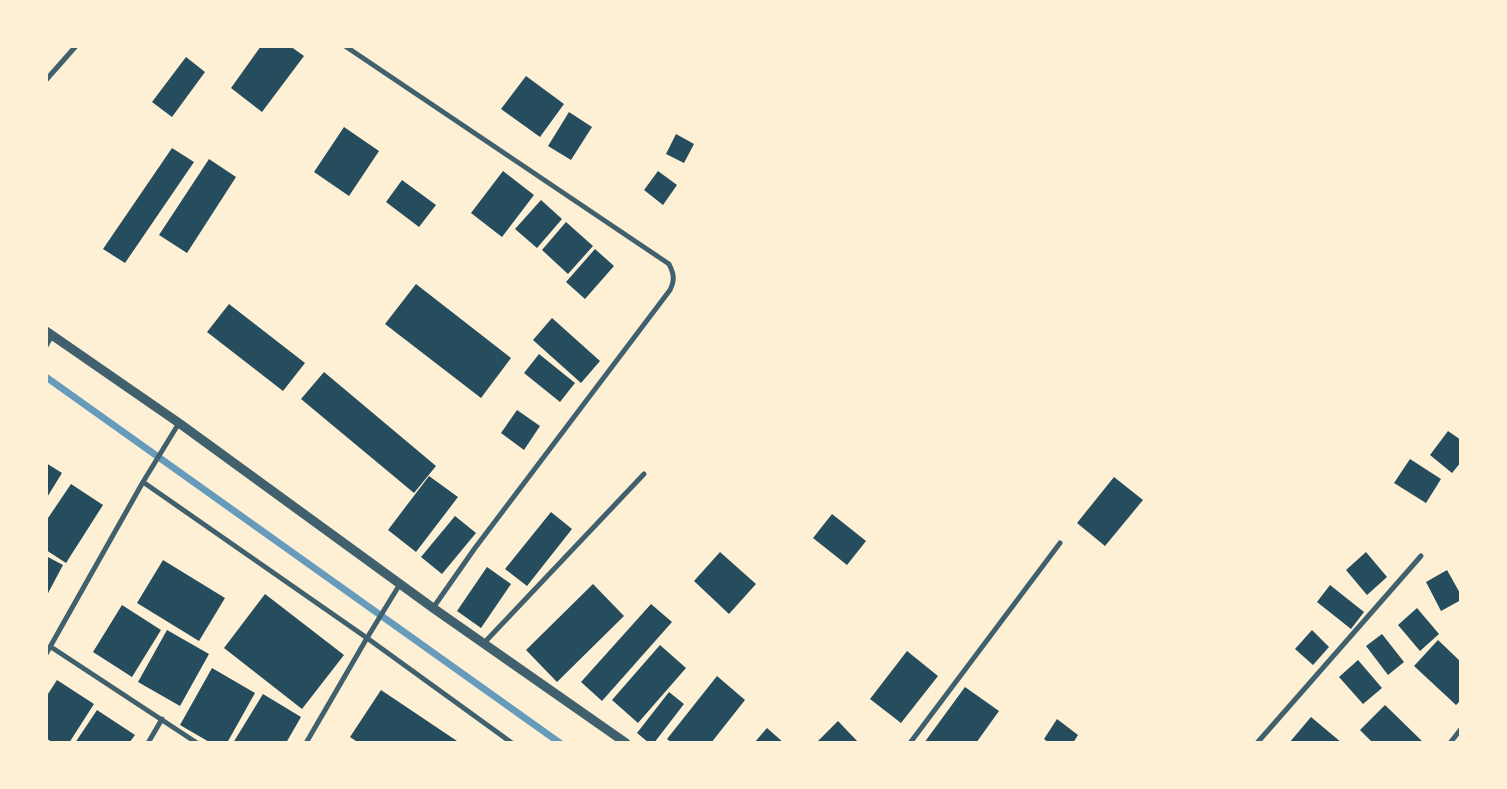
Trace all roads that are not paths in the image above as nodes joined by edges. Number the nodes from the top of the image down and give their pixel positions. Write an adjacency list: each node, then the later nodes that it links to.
1 (76, 46): 3 (street)
2 (345, 46): 12 (street)
3 (46, 80)
4 (49, 333): 5 (street); 6 (street)
5 (46, 346)
6 (179, 423): 8 (street); 11 (street)
7 (644, 474): 14 (street)
8 (143, 482): 13 (street); 15 (street)
9 (1060, 543): 24 (street)
10 (1420, 556): 25 (street)
11 (398, 587): 12 (street); 13 (street)
12 (433, 608): 14 (street)
13 (367, 638): 21 (street); 22 (street)
14 (484, 643): 23 (street)
15 (51, 647): 16 (street); 17 (street)
16 (46, 654)
17 (162, 720): 19 (street); 20 (street)
18 (1461, 729): 26 (street)
19 (148, 743)
20 (197, 743)
21 (306, 743)
22 (512, 743)
23 (626, 743)
24 (910, 743)
25 (1257, 743)
26 (1450, 743)

